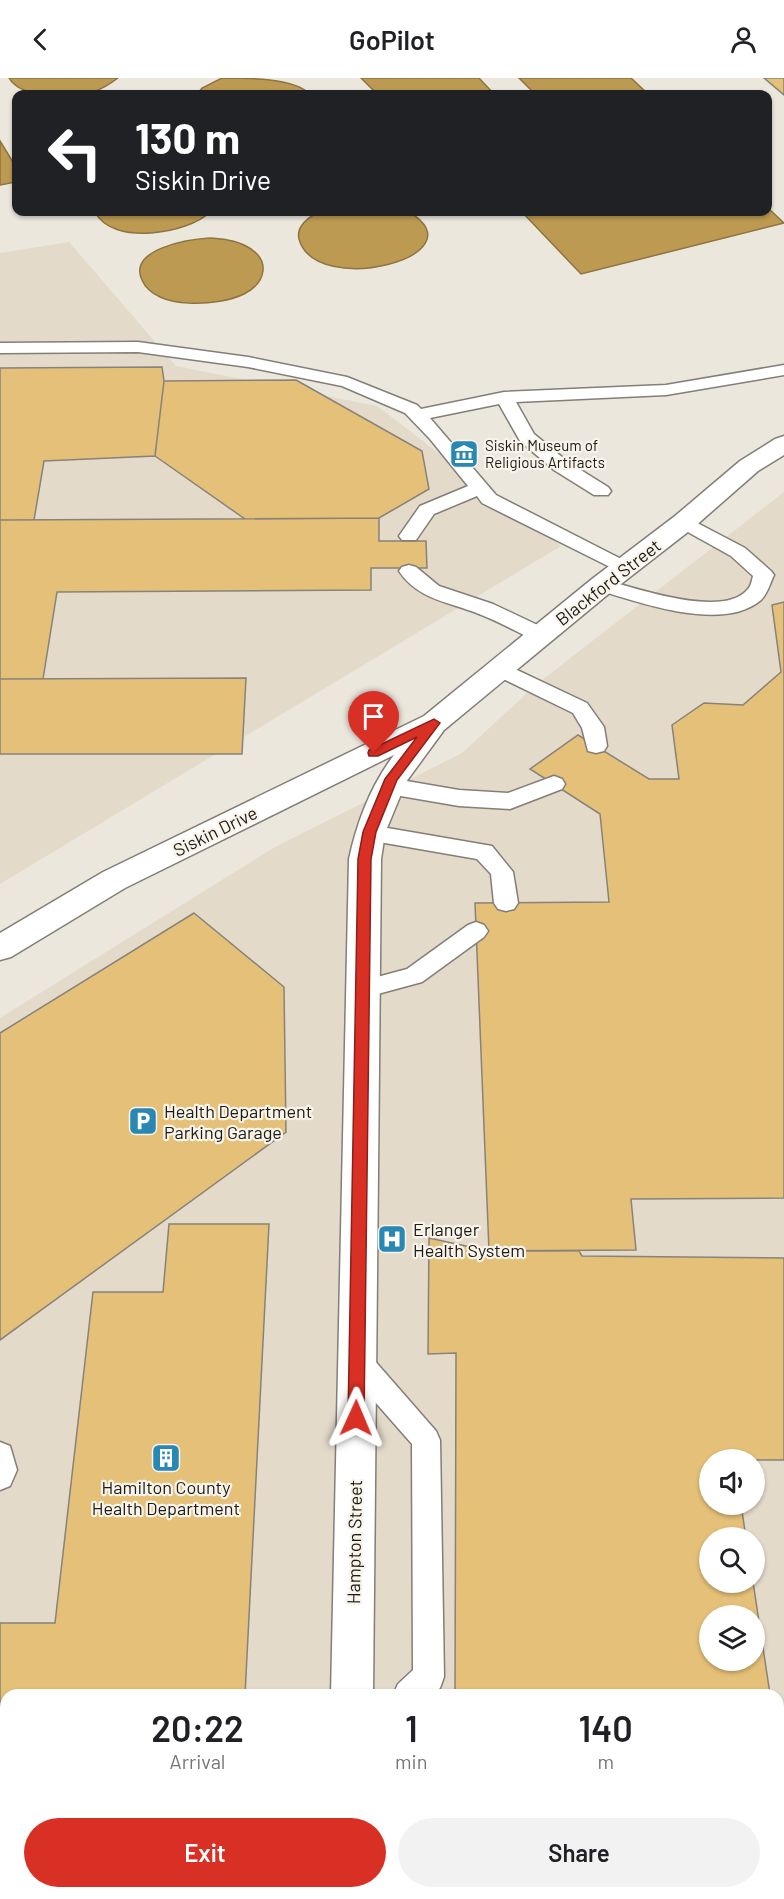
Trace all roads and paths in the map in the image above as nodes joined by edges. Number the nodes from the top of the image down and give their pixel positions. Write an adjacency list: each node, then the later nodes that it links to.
1 (0, 348): 4 (lane)
2 (784, 370): 3 (lane)
3 (504, 397): 4 (lane); 7 (lane)
4 (417, 415): 6 (lane)
5 (784, 444): 8 (street, Blackford Street)
6 (480, 488): 9 (lane); 10 (lane)
7 (601, 491)
8 (684, 522): 10 (street, Blackford Street); 12 (lane)
9 (409, 536)
10 (624, 568): 12 (street, Blackford Street)
11 (409, 571): 13 (lane)
12 (602, 585): 13 (street, Blackford Street)
13 (541, 635): 14 (street, Blackford Street)
14 (500, 669): 15 (street, Blackford Street); 16 (lane)
15 (434, 723): 18 (street, Hampton Street); 22 (street, Siskin Drive)
16 (596, 746)
17 (554, 784): 18 (lane)
18 (389, 786): 19 (street, Hampton Street)
19 (370, 832): 20 (lane); 23 (street, Hampton Street)
20 (506, 903)
21 (476, 931): 23 (lane)
22 (0, 948)
23 (363, 989): 24 (street, Hampton Street)
24 (357, 1361): 27 (street, Hampton Street); 28 (lane)
25 (0, 1455): 26 (lane)
26 (0, 1477)
27 (352, 1689)
28 (416, 1689)

